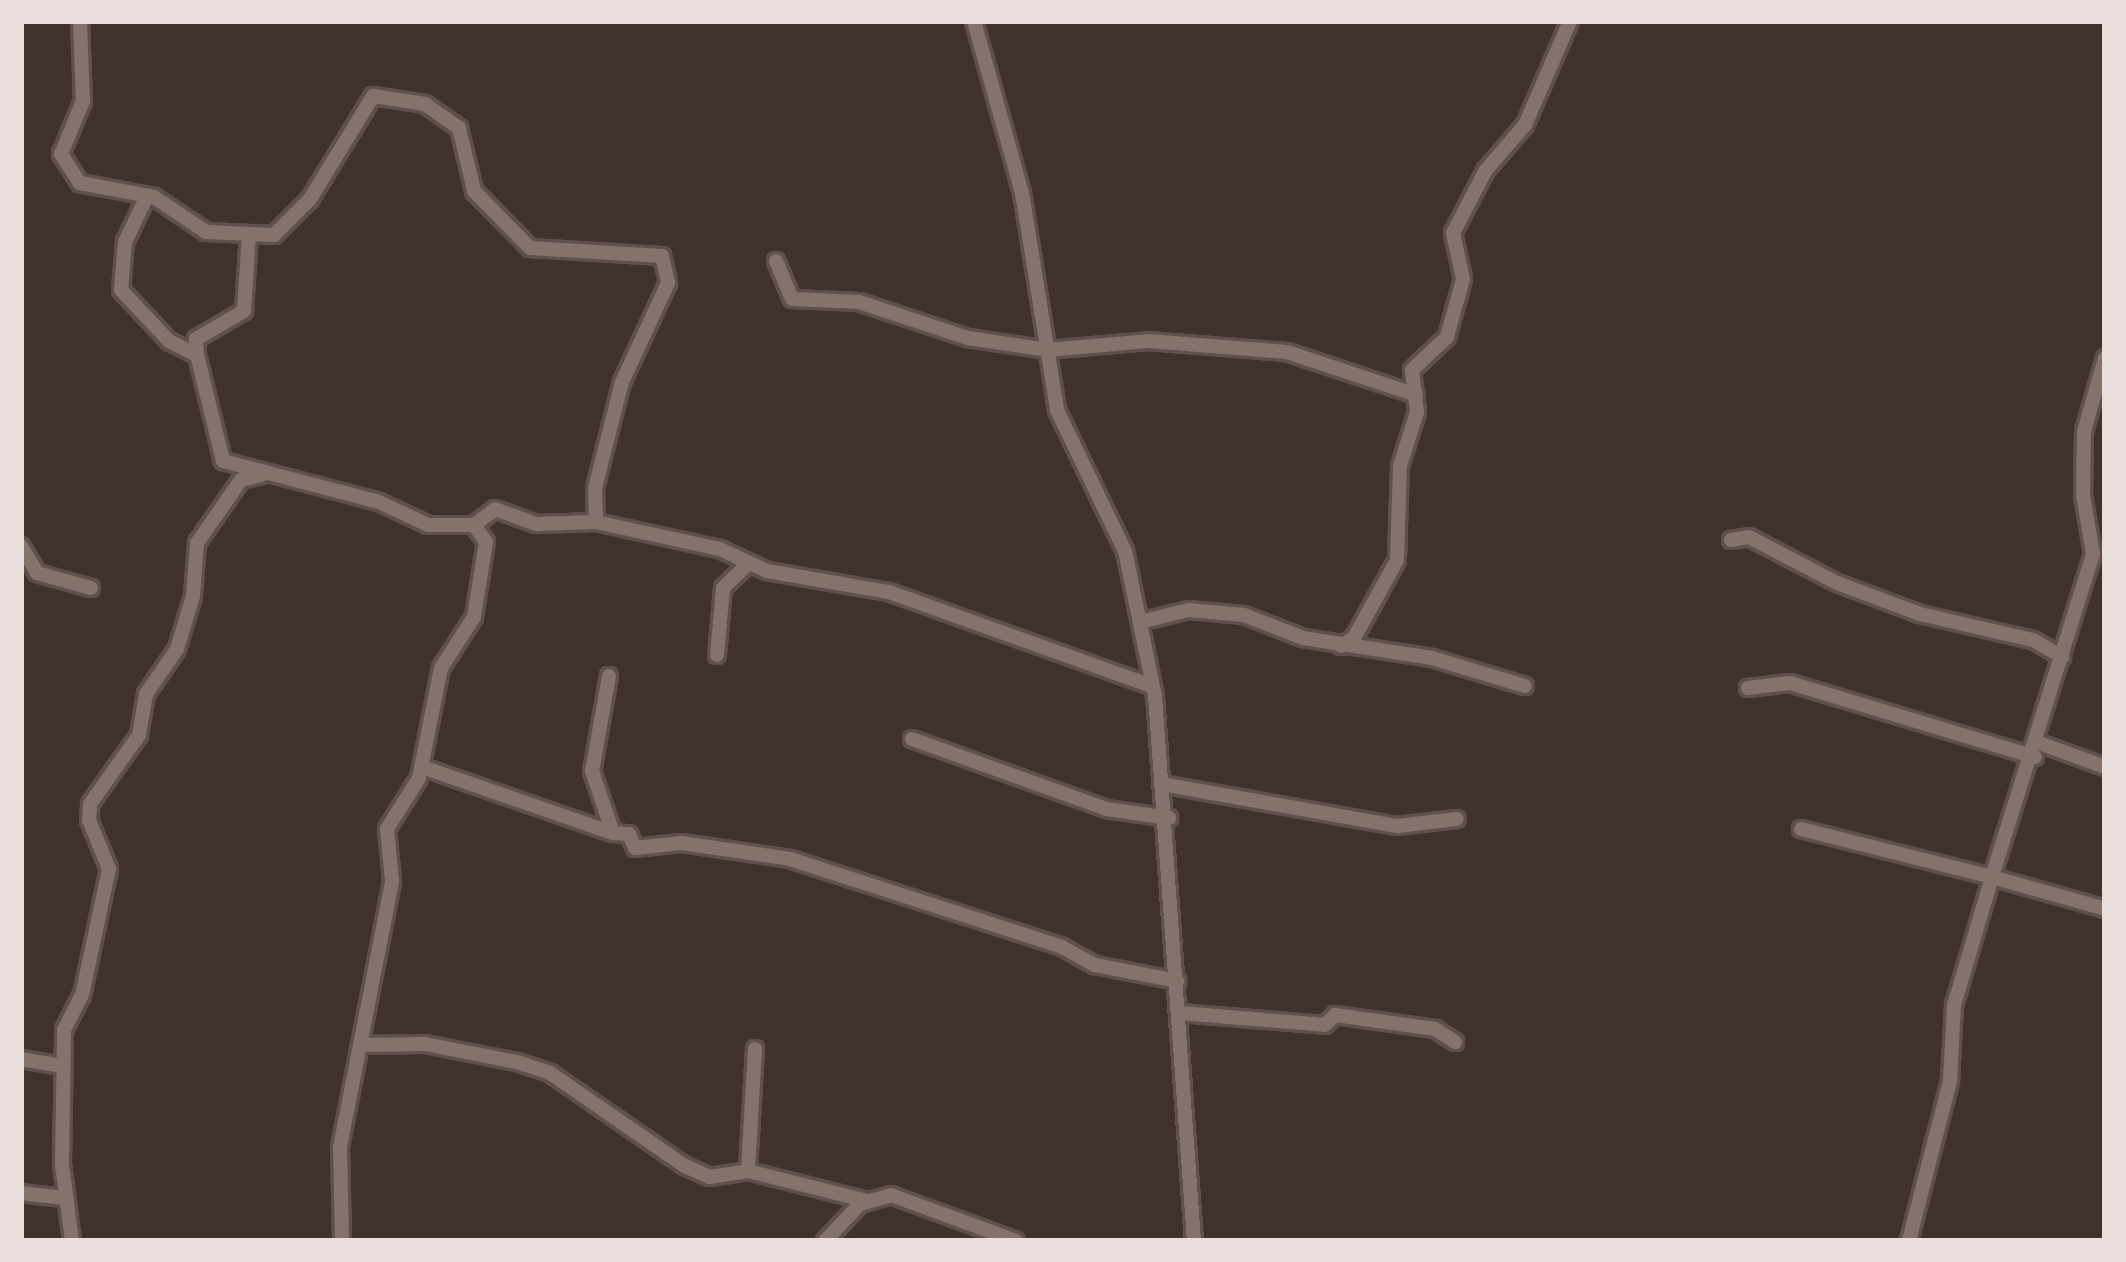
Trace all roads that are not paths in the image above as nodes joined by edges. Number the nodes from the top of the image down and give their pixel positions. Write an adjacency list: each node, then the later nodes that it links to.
1 (80, 21): 4 (street)
2 (1570, 21): 10 (street)
3 (972, 22): 7 (street)
4 (147, 196): 5 (street); 8 (street)
5 (249, 233): 8 (street); 12 (street)
6 (776, 260): 7 (street)
7 (1048, 350): 10 (street); 19 (street)
8 (197, 355): 11 (street)
9 (2105, 358): 16 (street)
10 (1416, 395): 20 (street)
11 (260, 475): 13 (street); 46 (street)
12 (596, 522): 13 (street); 17 (street)
13 (474, 525): 31 (street)
14 (1731, 540): 24 (street)
15 (21, 546): 18 (street)
16 (2099, 555): 24 (street)
17 (749, 562): 23 (street); 26 (street)
18 (91, 588)
19 (1139, 622): 21 (street); 26 (street)
20 (1363, 623): 21 (street); 22 (street)
21 (1341, 646): 22 (street)
22 (1378, 650): 27 (street)
23 (717, 655)
24 (2063, 657): 30 (street)
25 (609, 676): 37 (street)
26 (1153, 686): 33 (street)
27 (1525, 686)
28 (1748, 688): 30 (street)
29 (912, 740): 34 (street)
30 (2037, 750): 32 (street); 38 (street)
31 (422, 767): 37 (street); 43 (street)
32 (2105, 767)
33 (1167, 785): 34 (street); 35 (street)
34 (1169, 818): 40 (street)
35 (1457, 819)
36 (1802, 829): 38 (street)
37 (613, 833): 40 (street)
38 (1992, 877): 39 (street); 56 (street)
39 (2105, 909)
40 (1177, 981): 41 (street)
41 (1180, 1012): 42 (street); 55 (street)
42 (1455, 1042)
43 (360, 1045): 47 (street); 52 (street)
44 (755, 1048): 47 (street)
45 (21, 1059): 46 (street)
46 (62, 1066): 49 (street)
47 (748, 1171): 50 (street)
48 (21, 1193): 49 (street)
49 (64, 1198): 51 (street)
50 (867, 1201): 53 (street); 54 (street)
51 (72, 1241)
52 (342, 1241)
53 (825, 1241)
54 (1016, 1241)
55 (1194, 1241)
56 (1909, 1241)

